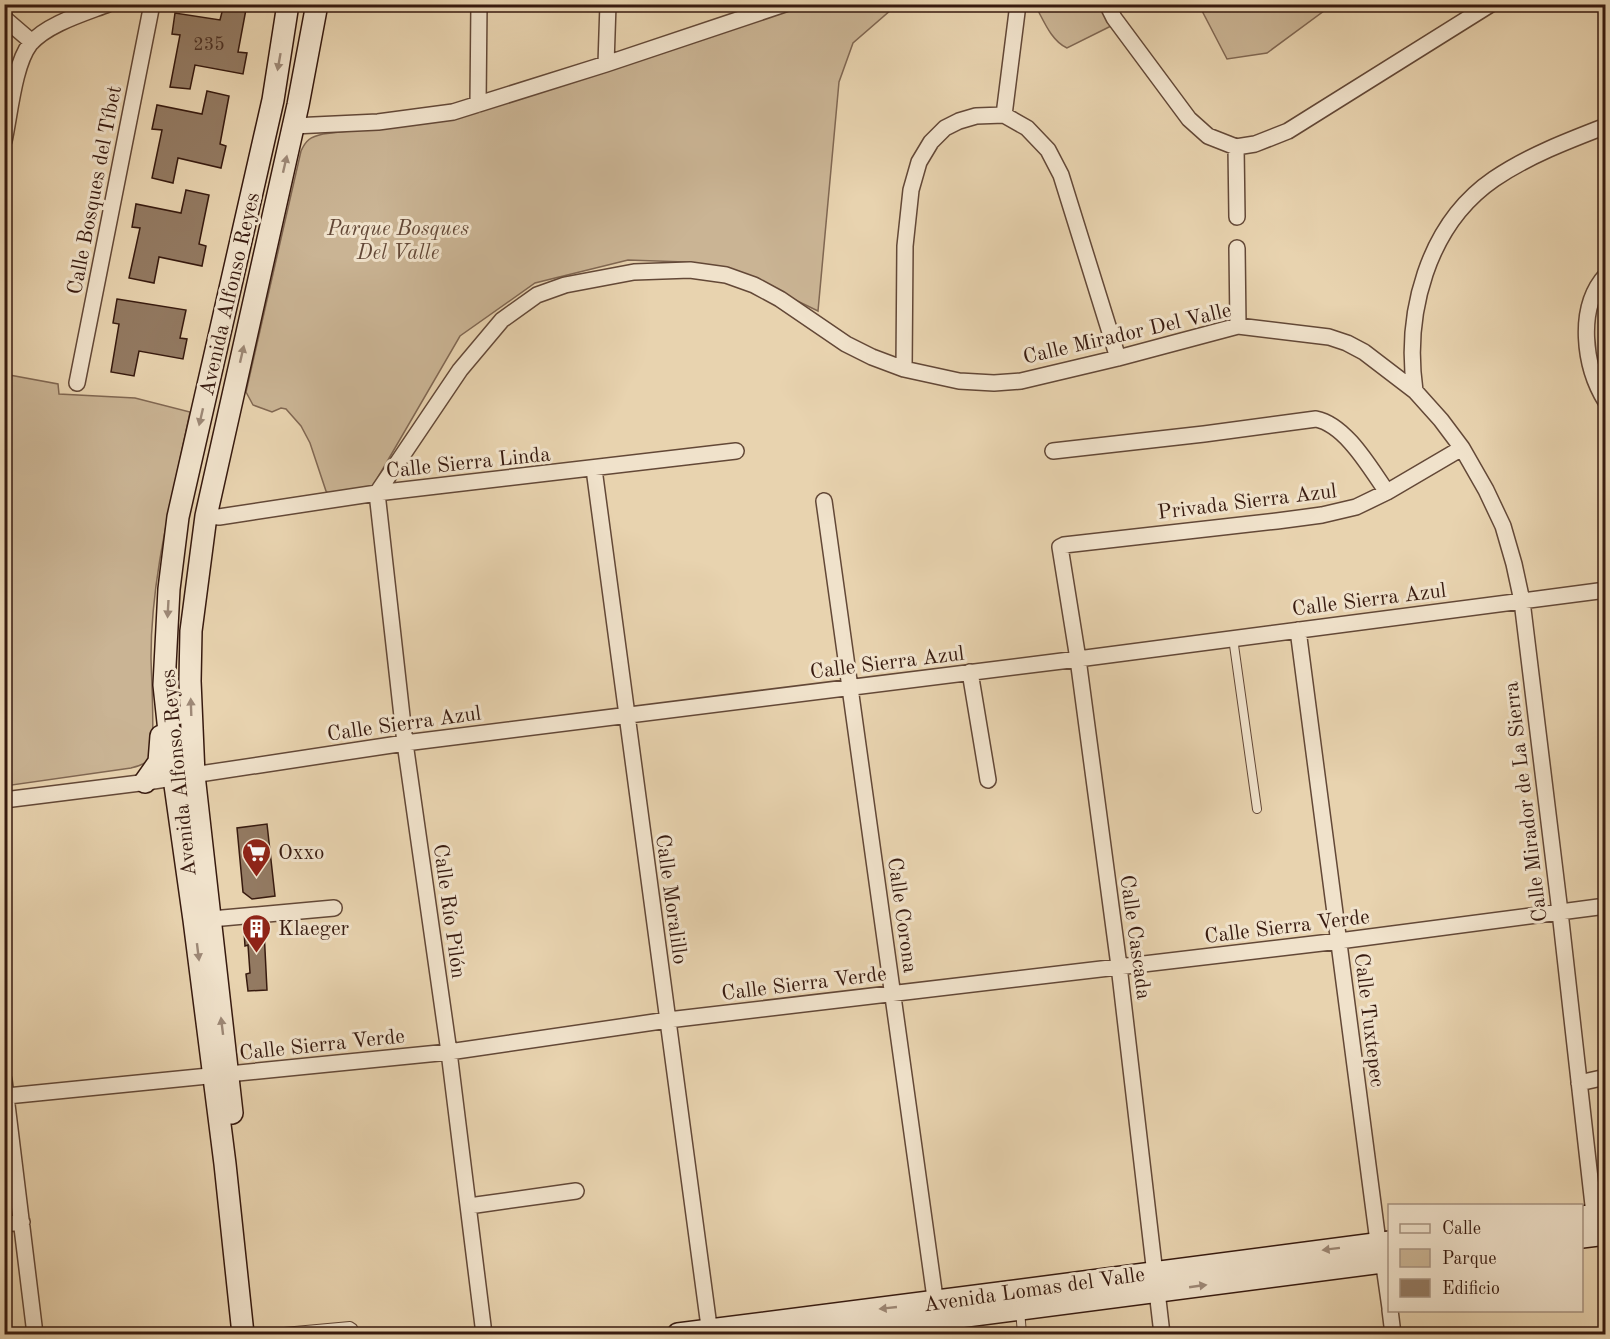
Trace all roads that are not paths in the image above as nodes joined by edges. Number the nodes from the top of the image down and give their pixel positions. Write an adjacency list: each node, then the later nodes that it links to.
1 (108, 4): 13 (street)
2 (152, 4): 27 (street, Calle Bosques del Tíbet)
3 (288, 4): 45 (main road, Avenida Alfonso Reyes, one-way to 45)
4 (317, 4): 17 (main road, Avenida Alfonso Reyes)
5 (479, 4): 15 (street)
6 (608, 4): 14 (street)
7 (785, 4): 11 (street)
8 (1018, 4): 16 (street)
9 (1107, 4): 20 (street)
10 (1491, 4): 20 (street)
11 (740, 12): 14 (street)
12 (4, 18): 13 (street)
13 (32, 42): 19 (street)
14 (606, 64): 15 (street)
15 (478, 104): 17 (street)
16 (1004, 115): 25 (street); 26 (street)
17 (293, 126): 37 (main road, Avenida Alfonso Reyes, one-way to 17)
18 (1605, 126): 28 (street)
19 (4, 141)
20 (1236, 147): 21 (street)
21 (1237, 217)
22 (1237, 249): 24 (street)
23 (1605, 275): 29 (street)
24 (1238, 326): 25 (street, Calle Mirador Del Valle); 28 (street, Calle Mirador Del Valle)
25 (1119, 358): 26 (street, Calle Mirador Del Valle)
26 (904, 369): 35 (street)
27 (77, 383)
28 (1415, 391): 30 (street, Calle Mirador de La Sierra)
29 (1605, 402)
30 (1462, 448): 34 (street, Privada Sierra Azul); 40 (street, Calle Mirador de La Sierra)
31 (736, 451): 33 (street, Calle Sierra Linda)
32 (1053, 451): 34 (street)
33 (594, 469): 35 (street, Calle Sierra Linda); 47 (street, Calle Moralillo)
34 (1387, 492): 38 (street, Privada Sierra Azul)
35 (377, 493): 37 (street, Calle Sierra Linda); 48 (street, Calle Río Pilón)
36 (824, 501): 46 (street, Calle Corona)
37 (206, 516): 49 (main road, Avenida Alfonso Reyes, one-way to 37)
38 (1060, 547): 43 (street, Calle Cascada)
39 (1605, 590): 40 (street, Calle Sierra Azul)
40 (1522, 601): 41 (street, Calle Sierra Azul); 56 (street, Calle Mirador de La Sierra)
41 (1298, 630): 42 (street, Calle Sierra Azul); 58 (street, Calle Tuxtepec)
42 (1233, 637): 43 (street, Calle Sierra Azul); 53 (lane)
43 (1078, 659): 44 (street, Calle Sierra Azul); 59 (street, Calle Cascada)
44 (970, 672): 46 (street, Calle Sierra Azul); 50 (street)
45 (164, 685): 49 (main road, Avenida Alfonso Reyes); 51 (main road)
46 (849, 688): 47 (street, Calle Sierra Azul); 60 (street, Calle Corona)
47 (627, 715): 48 (street, Calle Sierra Azul); 61 (street, Calle Moralillo)
48 (405, 742): 49 (street, Calle Sierra Azul); 62 (street, Calle Río Pilón)
49 (184, 776): 51 (street, Calle Sierra Azul); 57 (main road, Avenida Alfonso Reyes)
50 (988, 780)
51 (145, 782): 52 (street, Calle Sierra Azul)
52 (4, 800)
53 (1257, 809)
54 (1605, 906): 56 (street, Calle Sierra Verde)
55 (334, 908): 57 (street)
56 (1560, 912): 58 (street, Calle Sierra Verde); 66 (street, Calle Mirador de La Sierra)
57 (202, 920): 63 (main road, Avenida Alfonso Reyes)
58 (1339, 942): 59 (street, Calle Sierra Verde); 73 (street, Calle Tuxtepec)
59 (1119, 966): 60 (street, Calle Sierra Verde); 74 (street, Calle Cascada)
60 (893, 994): 61 (street, Calle Sierra Verde); 78 (street, Calle Corona)
61 (668, 1020): 62 (street, Calle Sierra Verde); 79 (street, Calle Moralillo)
62 (449, 1052): 63 (street, Calle Sierra Verde); 69 (street, Calle Río Pilón)
63 (220, 1075): 67 (street, Calle Sierra Verde); 81 (main road, Avenida Alfonso Reyes); 82 (main road, Avenida Alfonso Reyes)
64 (1605, 1077): 66 (street)
65 (4, 1080): 67 (street)
66 (1580, 1083): 72 (street, Calle Mirador de La Sierra)
67 (7, 1096): 70 (street)
68 (576, 1191): 69 (street)
69 (469, 1206): 84 (street, Calle Río Pilón)
70 (22, 1222): 71 (street); 80 (street)
71 (4, 1224)
72 (1594, 1226)
73 (1385, 1252): 74 (main road, Avenida Lomas del Valle); 75 (street, Calle Tuxtepec)
74 (1155, 1282): 76 (main road, Avenida Lomas del Valle); 78 (main road, Avenida Lomas del Valle); 88 (street, Calle Cascada)
75 (1388, 1286)
76 (1019, 1309): 78 (main road, Avenida Lomas del Valle); 87 (lane)
77 (1390, 1312): 89 (street, Calle Tuxtepec)
78 (938, 1319): 79 (main road, Avenida Lomas del Valle, one-way to 79); 86 (main road, Avenida Lomas del Valle)
79 (709, 1333): 85 (main road, Avenida Lomas del Valle)
80 (34, 1335)
81 (243, 1335)
82 (260, 1335): 83 (lane)
83 (356, 1335)
84 (484, 1335)
85 (678, 1335)
86 (828, 1335)
87 (1022, 1335)
88 (1162, 1335)
89 (1393, 1335)

